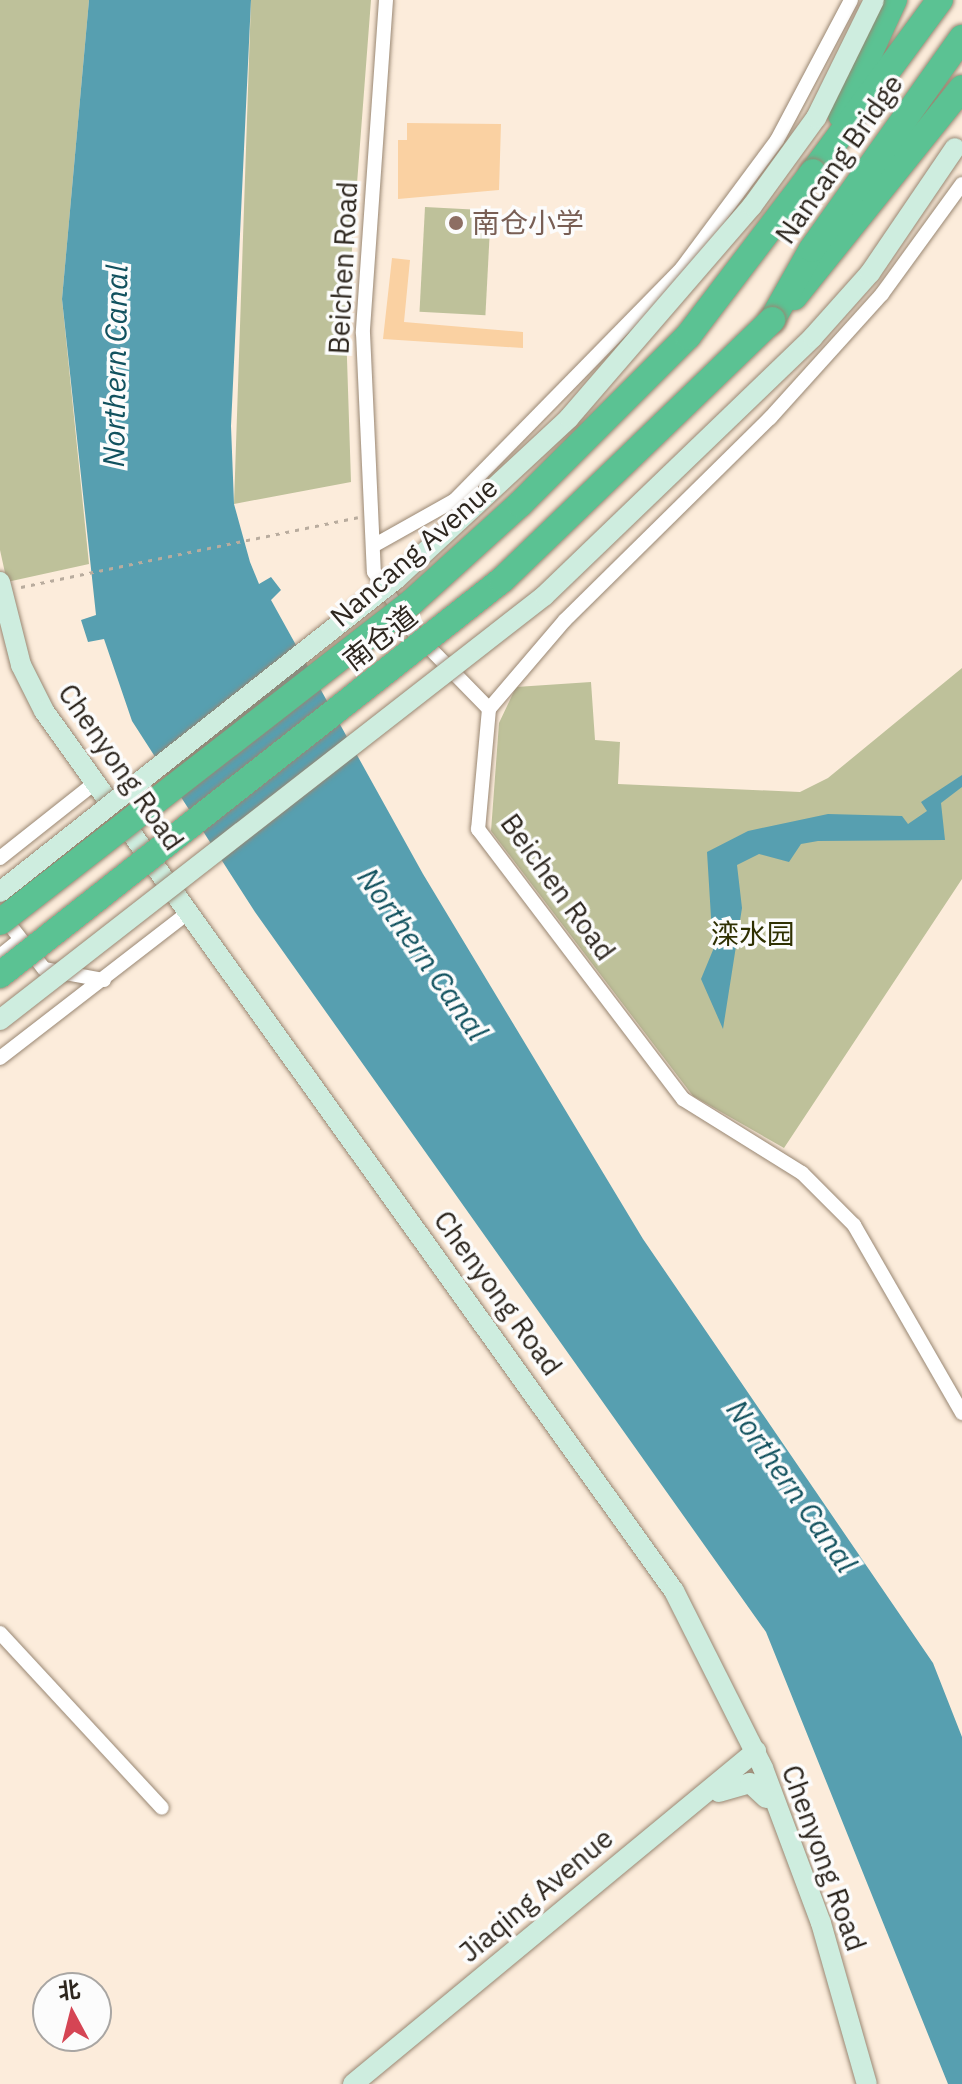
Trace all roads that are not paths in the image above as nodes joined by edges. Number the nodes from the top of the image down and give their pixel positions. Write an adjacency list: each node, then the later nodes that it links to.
1 (386, 0): 12 (street, Beichen Road)
2 (851, 0): 12 (street)
3 (874, 0): 18 (street, bridge)
4 (894, 0): 9 (highway)
5 (940, 0): 9 (highway, Nancang Bridge)
6 (962, 38): 11 (highway, Nancang Bridge)
7 (962, 88): 11 (highway, 南仓道)
8 (958, 143): 25 (street, bridge)
9 (813, 172): 21 (highway, Nancang Avenue, bridge)
10 (962, 184): 14 (street)
11 (772, 320): 23 (highway, 南仓道, bridge)
12 (373, 546): 14 (street, Beichen Road)
13 (1, 591): 15 (street, Chenyong Road)
14 (489, 709): 27 (street, Beichen Road)
15 (89, 783): 16 (street); 20 (street, Chenyong Road)
16 (4, 855): 17 (street)
17 (0, 868)
18 (0, 892)
19 (0, 911): 21 (street)
20 (188, 913): 24 (street); 29 (street, Chenyong Road)
21 (8, 932): 22 (street); 24 (street)
22 (0, 956)
23 (0, 975)
24 (104, 980): 26 (street)
25 (0, 1020)
26 (0, 1058)
27 (962, 1413)
28 (0, 1633): 32 (street)
29 (752, 1762): 30 (street, Jiaqing Avenue); 31 (street, Chenyong Road)
30 (713, 1790): 31 (street); 33 (street, Jiaqing Avenue); 34 (street, Jiaqing Avenue)
31 (770, 1797): 35 (street, Chenyong Road); 36 (street, Chenyong Road)
32 (162, 1808)
33 (353, 2084)
34 (370, 2084)
35 (860, 2084)
36 (867, 2084)

